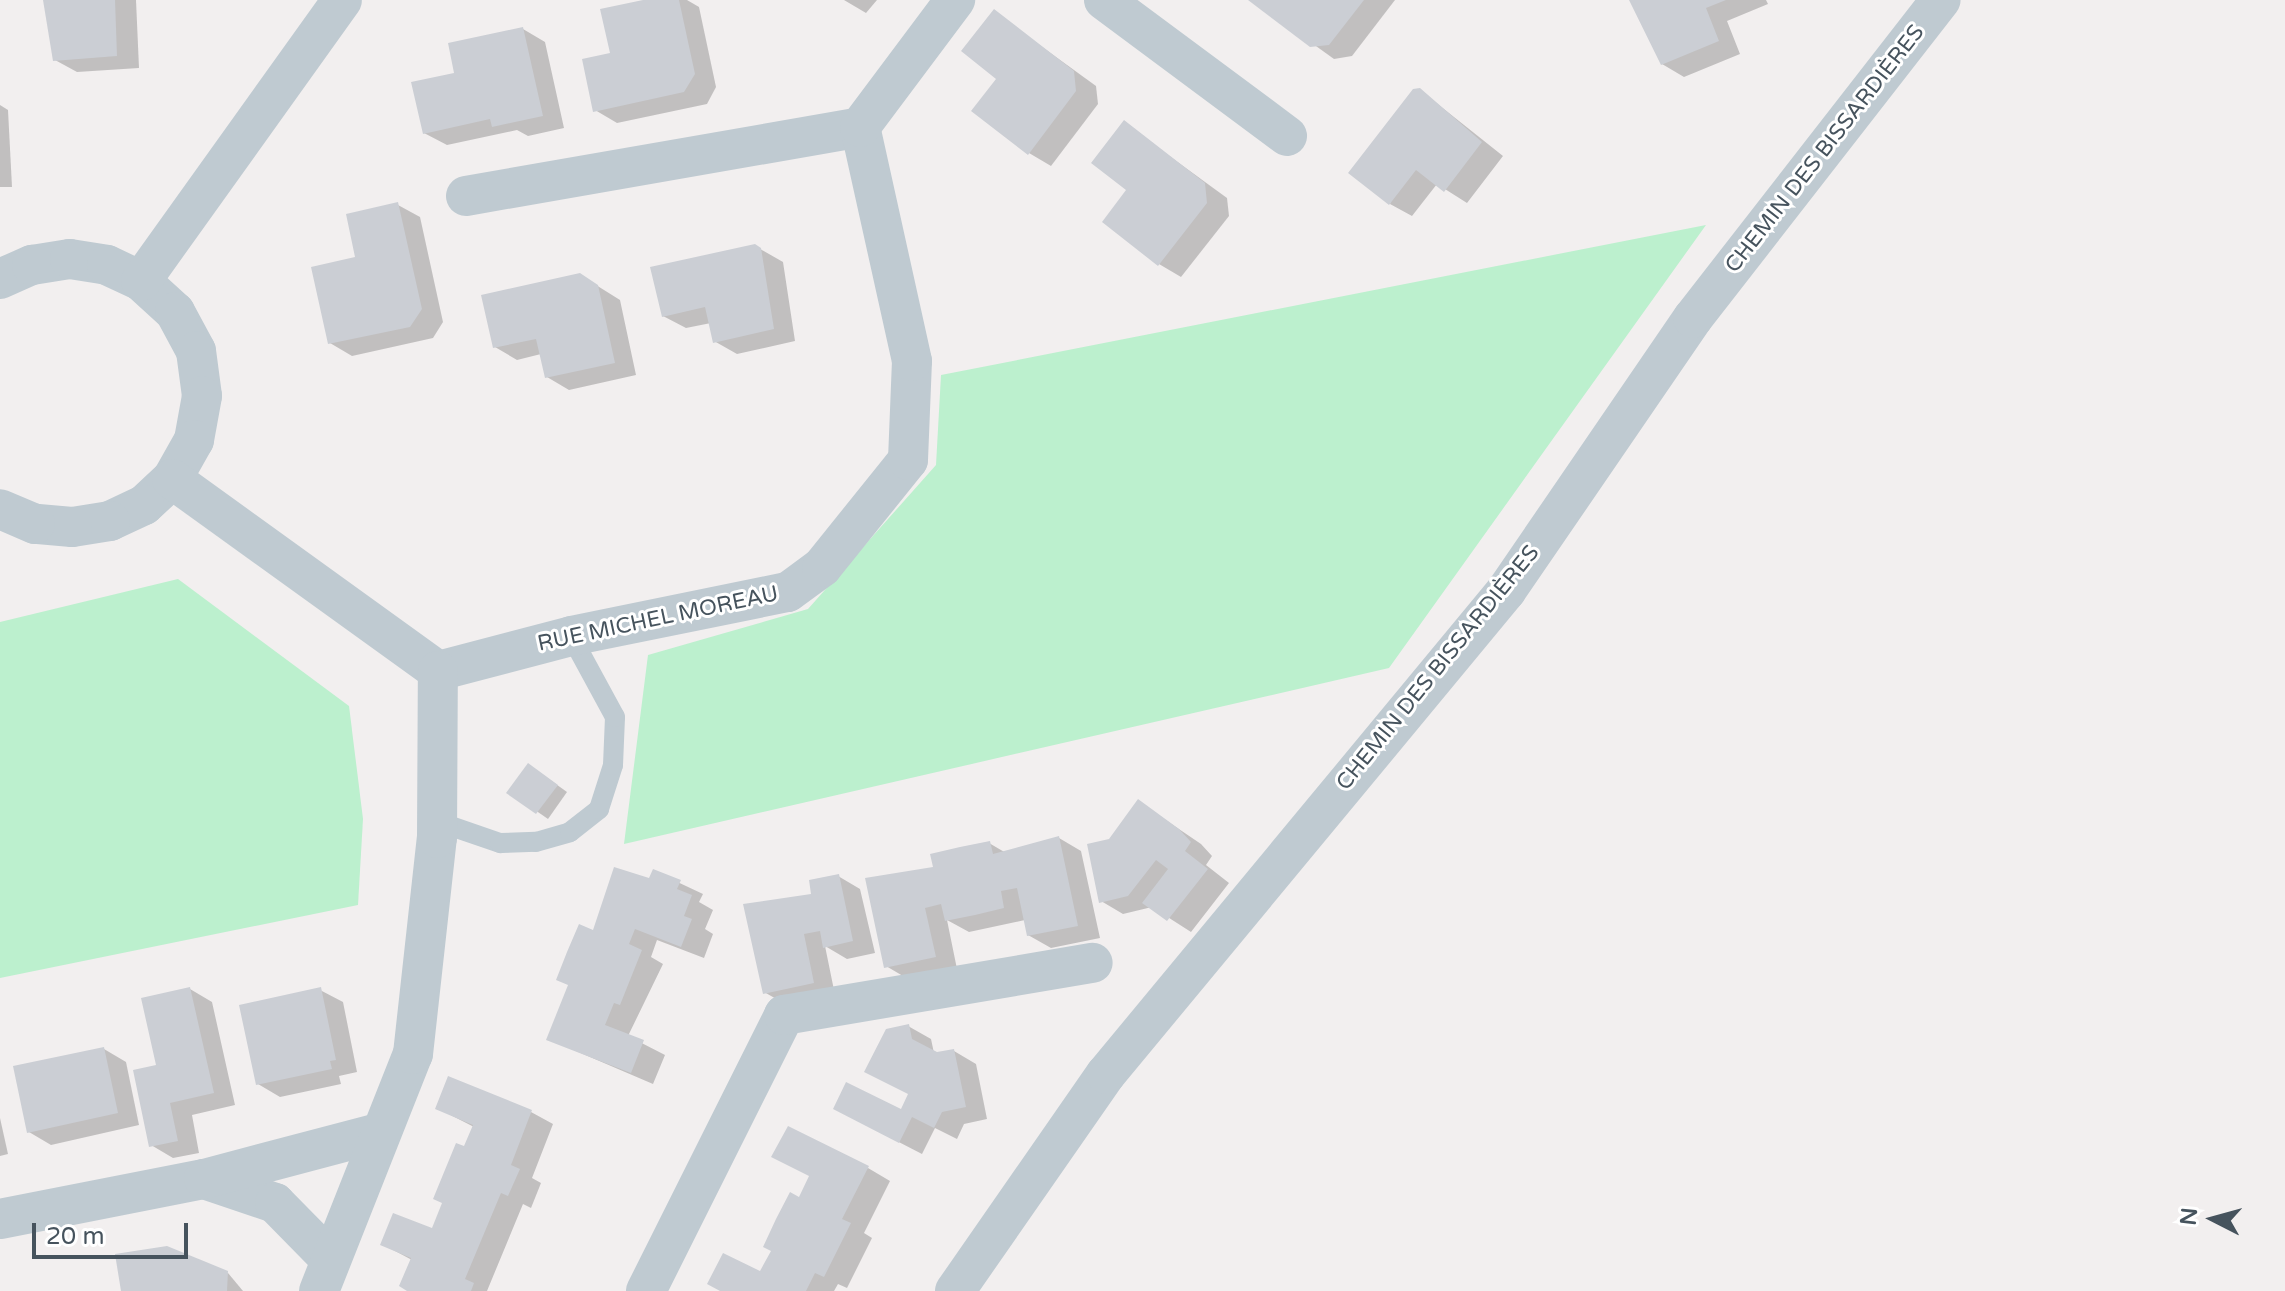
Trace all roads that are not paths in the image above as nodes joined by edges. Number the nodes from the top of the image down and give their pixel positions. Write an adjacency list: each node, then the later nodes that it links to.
1 (342, 0): 9 (street)
2 (955, 0): 5 (street)
3 (1104, 0): 6 (street)
4 (1941, 0): 21 (street, CHEMIN DES BISSARDIÈRES)
5 (860, 127): 7 (street); 12 (street, RUE MICHEL MOREAU)
6 (1287, 136)
7 (466, 196)
8 (0, 279): 9 (street)
9 (141, 281): 10 (street)
10 (172, 479): 11 (street); 13 (street)
11 (0, 509)
12 (571, 636): 13 (street, RUE MICHEL MOREAU); 14 (lane)
13 (438, 671): 14 (street)
14 (436, 821): 16 (street)
15 (1093, 963): 20 (street)
16 (378, 1133): 17 (street); 19 (street)
17 (204, 1179): 18 (street); 19 (street)
18 (0, 1219)
19 (324, 1275)
20 (646, 1291)
21 (955, 1291)

